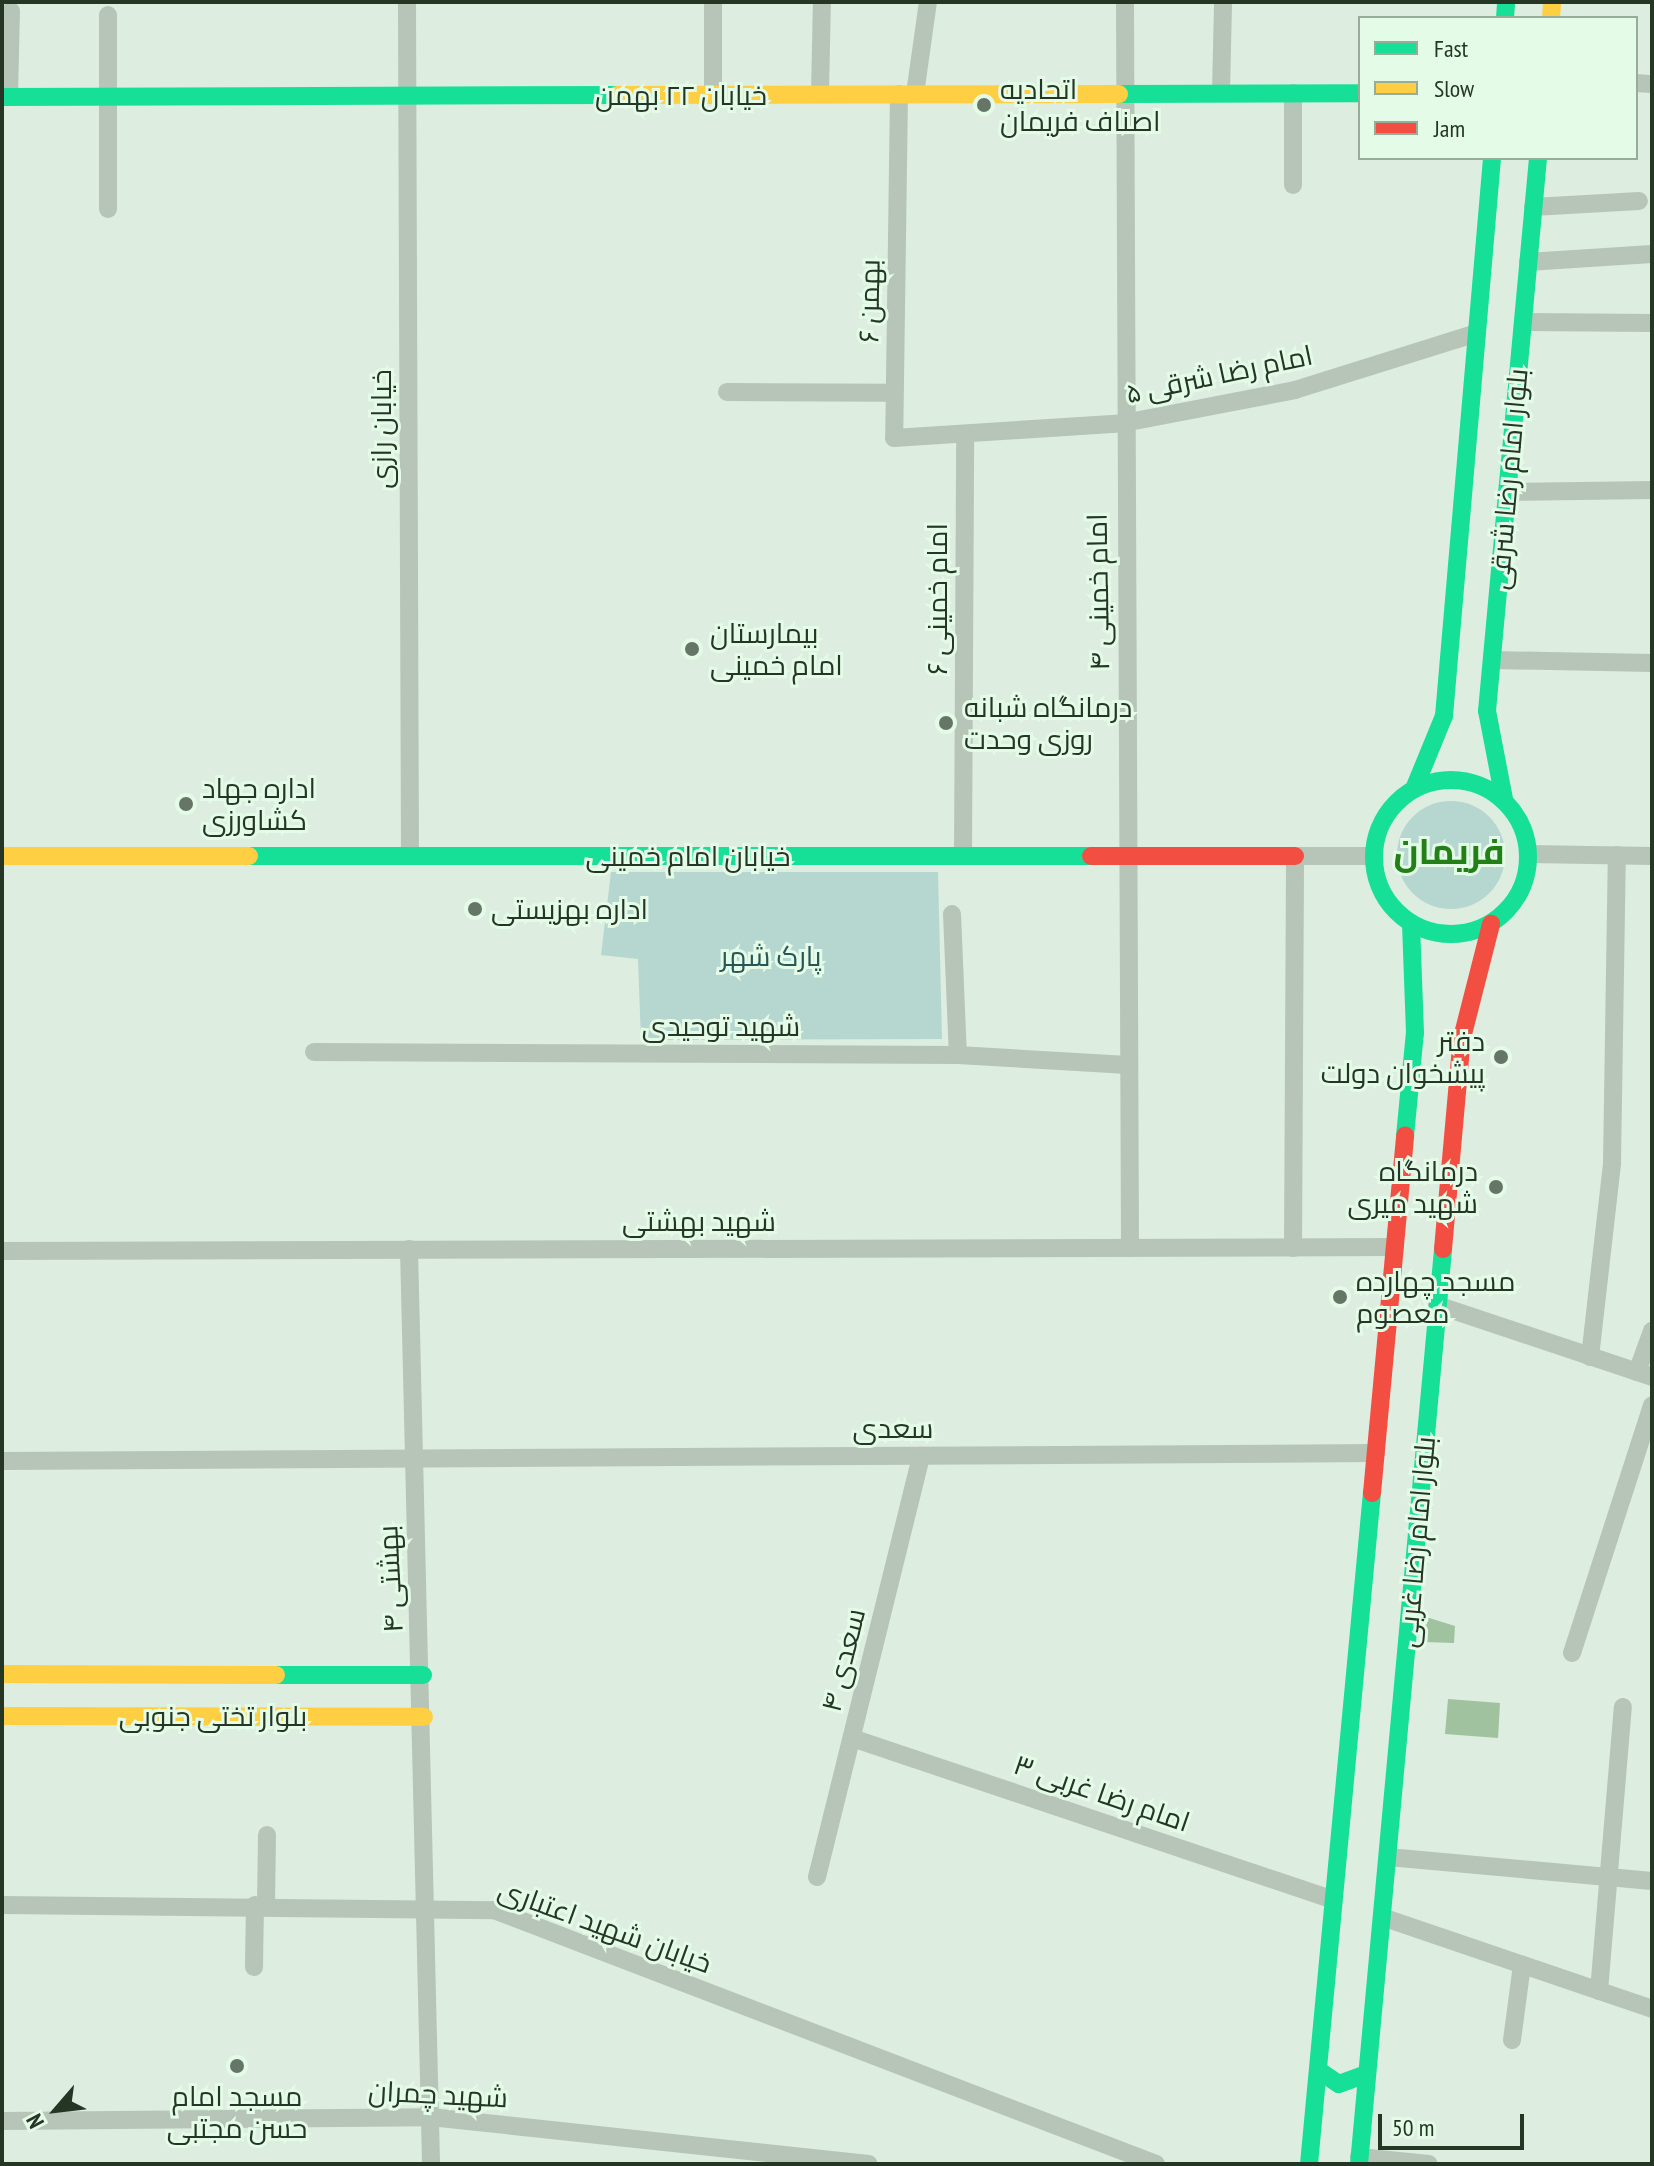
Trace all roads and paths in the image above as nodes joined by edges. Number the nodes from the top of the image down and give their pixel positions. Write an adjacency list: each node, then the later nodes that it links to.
1 (407, 2): 16 (street, خیابان رازی)
2 (713, 2): 15 (street)
3 (822, 2): 13 (street)
4 (928, 2): 14 (street, بهمن ۶)
5 (1125, 2): 9 (street, امام خمینی ۴)
6 (1223, 2): 10 (street)
7 (11, 11): 17 (street)
8 (108, 15): 18 (street)
9 (1120, 93): 10 (main road, خیابان ۲۲ بهمن); 14 (main road, خیابان ۲۲ بهمن); 32 (street, امام خمینی ۴)
10 (1221, 93): 11 (main road, خیابان ۲۲ بهمن)
11 (1293, 93): 12 (main road, خیابان ۲۲ بهمن); 21 (street)
12 (1358, 93)
13 (820, 94): 14 (main road, خیابان ۲۲ بهمن); 15 (main road, خیابان ۲۲ بهمن)
14 (907, 94): 31 (street, بهمن ۶)
15 (713, 95): 16 (main road, خیابان ۲۲ بهمن)
16 (408, 96): 18 (main road, خیابان ۲۲ بهمن); 43 (street, خیابان رازی)
17 (5, 97): 18 (main road, خیابان ۲۲ بهمن)
18 (108, 97): 24 (street)
19 (1492, 160): 29 (main road, بلوار امام رضا شرقی)
20 (1538, 160): 23 (main road, بلوار امام رضا شرقی)
21 (1293, 185)
22 (1639, 201): 23 (street)
23 (1533, 207): 26 (main road, بلوار امام رضا شرقی)
24 (108, 209)
25 (1652, 254): 26 (street)
26 (1528, 262): 27 (main road, بلوار امام رضا شرقی)
27 (1523, 322): 28 (street); 35 (main road, بلوار امام رضا شرقی)
28 (1652, 323)
29 (1477, 333): 32 (street, امام رضا شرقی ۵); 38 (main road, بلوار امام رضا شرقی)
30 (727, 392): 31 (street)
31 (894, 393): 33 (street, بهمن ۶)
32 (1124, 423): 33 (street, امام رضا شرقی ۵); 45 (street, امام خمینی ۴)
33 (965, 438): 44 (street, امام خمینی ۶)
34 (1652, 490): 35 (street)
35 (1507, 492): 36 (main road, بلوار امام رضا شرقی)
36 (1492, 660): 37 (street); 39 (main road, بلوار امام رضا شرقی)
37 (1652, 663)
38 (1414, 789): 39 (main road); 47 (main road)
39 (1504, 799): 40 (main road)
40 (1529, 854): 41 (street); 51 (main road)
41 (1617, 855): 48 (street); 62 (street)
42 (2, 856): 43 (main road, خیابان امام خمینی)
43 (410, 856): 44 (main road, خیابان امام خمینی)
44 (963, 856): 45 (main road, خیابان امام خمینی)
45 (1130, 856): 46 (main road, خیابان امام خمینی); 54 (street, امام خمینی ۴)
46 (1295, 856): 47 (street, خیابان امام خمینی); 57 (street)
47 (1374, 856): 50 (main road)
48 (1652, 856)
49 (952, 914): 53 (street)
50 (1411, 923): 51 (main road); 55 (main road, بلوار امام رضا غربی)
51 (1491, 924): 60 (main road, بلوار امام رضا غربی)
52 (314, 1052): 53 (street, شهید توحیدی)
53 (958, 1055): 54 (street, شهید توحیدی)
54 (1128, 1065): 56 (street, امام خمینی ۴)
55 (1395, 1247): 57 (street, شهید بهشتی); 65 (main road, بلوار امام رضا غربی)
56 (1130, 1248): 57 (street, شهید بهشتی); 58 (street, شهید بهشتی)
57 (1293, 1248)
58 (409, 1249): 59 (street, شهید بهشتی); 66 (street, بهشتی ۴)
59 (2, 1251)
60 (1437, 1305): 62 (street); 77 (main road, بلوار امام رضا غربی)
61 (1652, 1331): 63 (street)
62 (1590, 1357): 63 (street)
63 (1645, 1375)
64 (1652, 1406): 69 (street)
65 (1376, 1453): 67 (street, سعدی); 81 (main road, بلوار امام رضا غربی)
66 (411, 1456): 67 (street, سعدی); 68 (street, سعدی); 71 (street, بهشتی ۴)
67 (921, 1456): 75 (street, سعدی ۴)
68 (2, 1461)
69 (1572, 1653)
70 (2, 1674): 71 (main road, بلوار تختی جنوبی)
71 (423, 1675): 74 (street, بهشتی ۴)
72 (1623, 1707): 79 (street)
73 (2, 1716): 74 (main road, بلوار تختی جنوبی)
74 (424, 1717): 84 (street, بهشتی ۴)
75 (852, 1738): 78 (street, سعدی ۴); 81 (street, امام رضا غربی ۳)
76 (267, 1835): 83 (street)
77 (1388, 1857): 79 (street); 85 (main road, بلوار امام رضا غربی)
78 (817, 1877)
79 (1612, 1878): 80 (street); 88 (street)
80 (1652, 1881)
81 (1334, 1900): 91 (main road, بلوار امام رضا غربی)
82 (2, 1905): 83 (street, خیابان شهید اعتباری)
83 (261, 1905): 84 (street, خیابان شهید اعتباری); 87 (street)
84 (427, 1905): 93 (street, بهشتی ۴); 98 (street, خیابان شهید اعتباری)
85 (1382, 1917): 86 (street); 92 (main road, بلوار امام رضا غربی)
86 (1522, 1965): 88 (street); 90 (street)
87 (254, 1967)
88 (1599, 1991): 89 (street)
89 (1652, 2009)
90 (1512, 2040)
91 (1318, 2070): 92 (main road); 99 (main road, بلوار امام رضا غربی)
92 (1367, 2074): 95 (main road, بلوار امام رضا غربی)
93 (430, 2117): 94 (street, شهید چمران); 96 (street, بهشتی ۴); 97 (street, شهید چمران)
94 (2, 2121)
95 (1359, 2160): 100 (street)
96 (431, 2164)
97 (868, 2164)
98 (1156, 2164)
99 (1309, 2164)
100 (1429, 2164)

